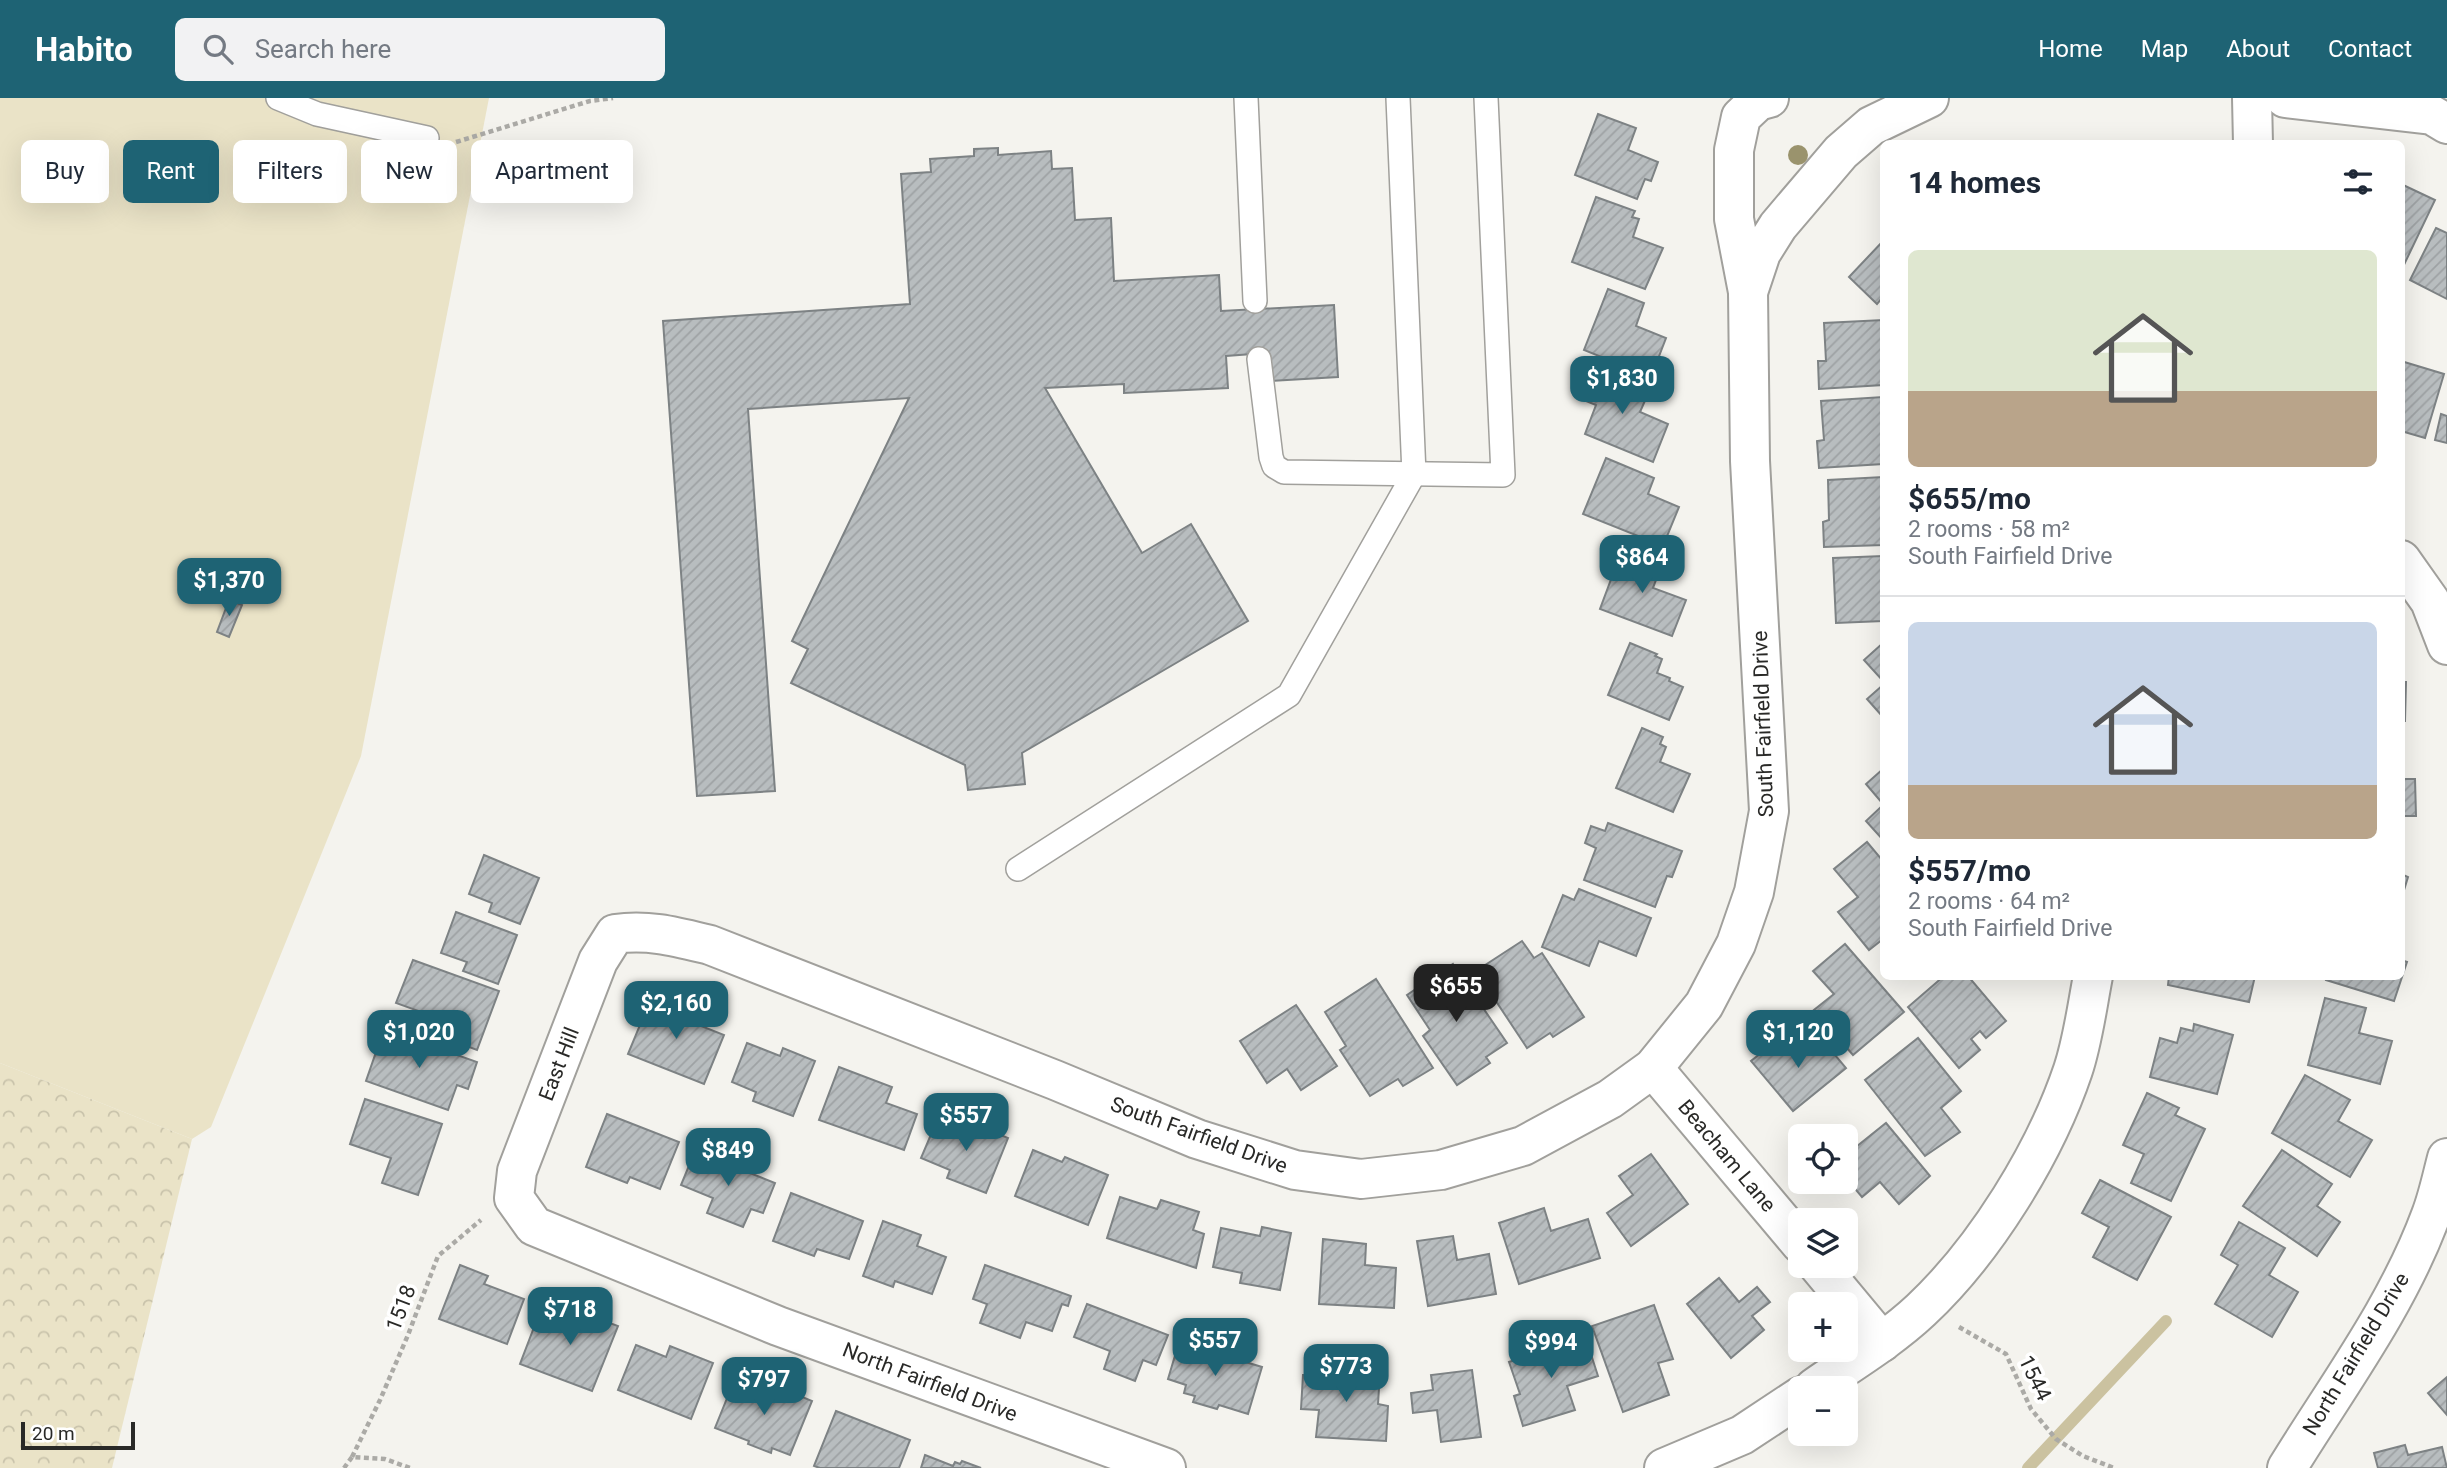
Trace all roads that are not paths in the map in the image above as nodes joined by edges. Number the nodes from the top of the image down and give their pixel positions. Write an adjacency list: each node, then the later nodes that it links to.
1 (278, 98): 10 (lane)
2 (1246, 98): 13 (lane)
3 (1398, 98): 15 (lane)
4 (1486, 98): 15 (lane)
5 (1769, 98): 12 (street, South Fairfield Drive)
6 (1929, 98): 12 (street, South Fairfield Drive)
7 (2252, 98): 11 (street)
8 (2285, 98): 9 (street)
9 (2442, 118)
10 (427, 138)
11 (2253, 140)
12 (1748, 292): 21 (street, South Fairfield Drive)
13 (1255, 301)
14 (1259, 359): 15 (lane)
15 (1414, 474): 18 (lane)
16 (2405, 566): 17 (street)
17 (2447, 645)
18 (1018, 869)
19 (615, 934): 21 (street, South Fairfield Drive); 23 (street, East Hill)
20 (2092, 980): 27 (street)
21 (1653, 1068): 25 (street, Beacham Lane)
22 (2447, 1158): 24 (street, North Fairfield Drive)
23 (514, 1198): 30 (street, North Fairfield Drive)
24 (2439, 1216): 32 (street, North Fairfield Drive)
25 (1788, 1229)
26 (1829, 1278): 27 (street)
27 (1882, 1342): 28 (street)
28 (1832, 1376)
29 (1788, 1405): 31 (street)
30 (1166, 1468)
31 (1664, 1468)
32 (2287, 1468)

